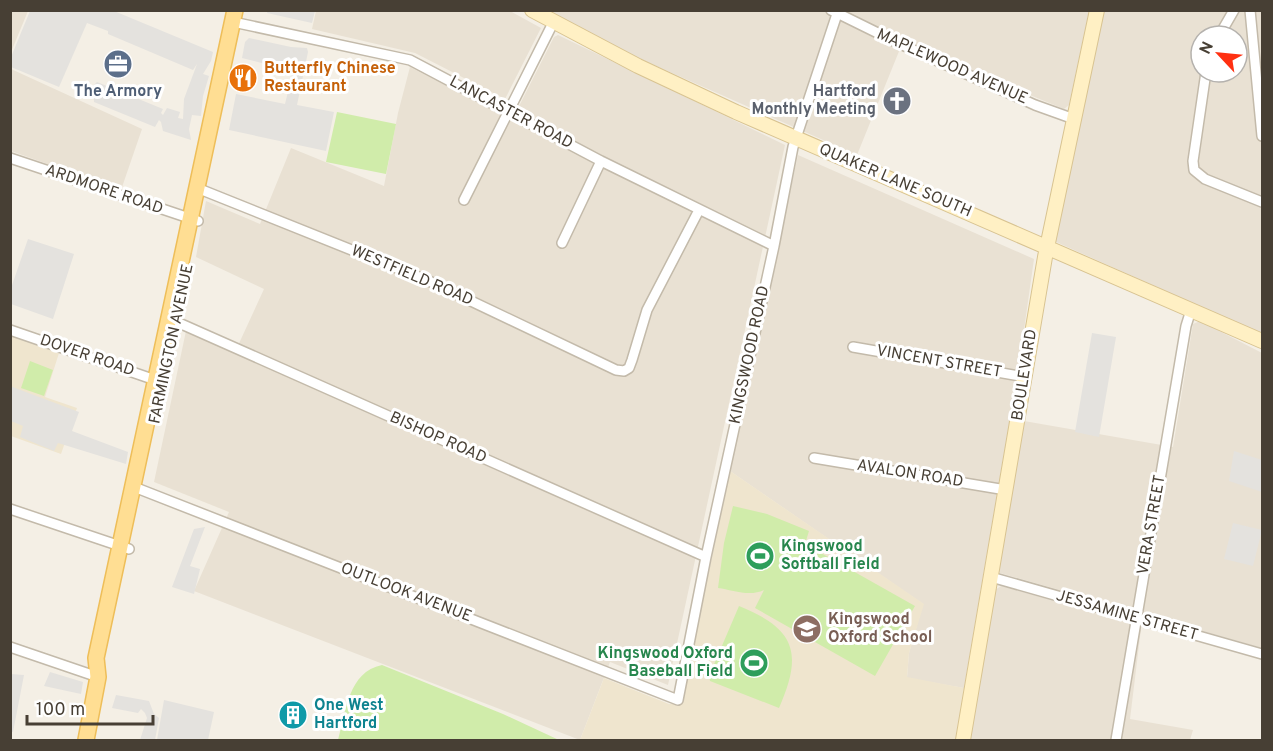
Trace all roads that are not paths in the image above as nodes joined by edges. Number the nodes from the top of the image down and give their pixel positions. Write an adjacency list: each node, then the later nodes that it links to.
1 (532, 10): 7 (main road, QUAKER LANE SOUTH)
2 (1097, 10): 11 (main road, BOULEVARD)
3 (1234, 10): 8 (street)
4 (1250, 10): 12 (street)
5 (834, 12): 11 (street, MAPLEWOOD AVENUE); 13 (street, KINGSWOOD ROAD)
6 (238, 17): 10 (street, LANCASTER ROAD); 16 (main road, FARMINGTON AVENUE)
7 (553, 22): 10 (street); 13 (main road, QUAKER LANE SOUTH)
8 (1226, 24)
9 (1204, 84): 18 (street)
10 (509, 112): 15 (street, LANCASTER ROAD); 17 (street)
11 (1074, 119): 23 (main road, BOULEVARD)
12 (1263, 136)
13 (795, 137): 22 (street, KINGSWOOD ROAD); 23 (main road, QUAKER LANE SOUTH)
14 (10, 158): 20 (street, ARDMORE ROAD)
15 (601, 161): 19 (street, LANCASTER ROAD); 21 (street)
16 (201, 190): 19 (street, WESTFIELD ROAD); 20 (main road, FARMINGTON AVENUE)
17 (464, 200)
18 (1263, 202)
19 (699, 210): 22 (street, LANCASTER ROAD)
20 (194, 221): 25 (main road, FARMINGTON AVENUE)
21 (562, 243)
22 (774, 246): 36 (street, KINGSWOOD ROAD)
23 (1047, 247): 24 (main road, QUAKER LANE SOUTH); 29 (main road, BOULEVARD)
24 (1191, 310): 27 (main road, QUAKER LANE SOUTH); 38 (street, VERA STREET)
25 (174, 321): 30 (main road, FARMINGTON AVENUE); 36 (street, BISHOP ROAD)
26 (10, 330): 30 (street, DOVER ROAD)
27 (1263, 341)
28 (853, 347): 29 (street, VINCENT STREET)
29 (1025, 377): 33 (main road, BOULEVARD)
30 (160, 382): 32 (main road, FARMINGTON AVENUE)
31 (814, 458): 33 (street, AVALON ROAD)
32 (138, 488): 35 (main road, FARMINGTON AVENUE); 42 (street, OUTLOOK AVENUE)
33 (1006, 490): 37 (main road, BOULEVARD)
34 (10, 509): 35 (street)
35 (125, 548): 41 (main road, FARMINGTON AVENUE)
36 (706, 557): 42 (street, KINGSWOOD ROAD)
37 (991, 577): 38 (street, JESSAMINE STREET); 44 (main road, BOULEVARD)
38 (1135, 619): 40 (street, JESSAMINE STREET); 45 (street, VERA STREET)
39 (10, 646): 41 (street)
40 (1263, 654)
41 (98, 677): 43 (main road, FARMINGTON AVENUE)
42 (678, 700)
43 (86, 741)
44 (963, 741)
45 (1116, 741)

